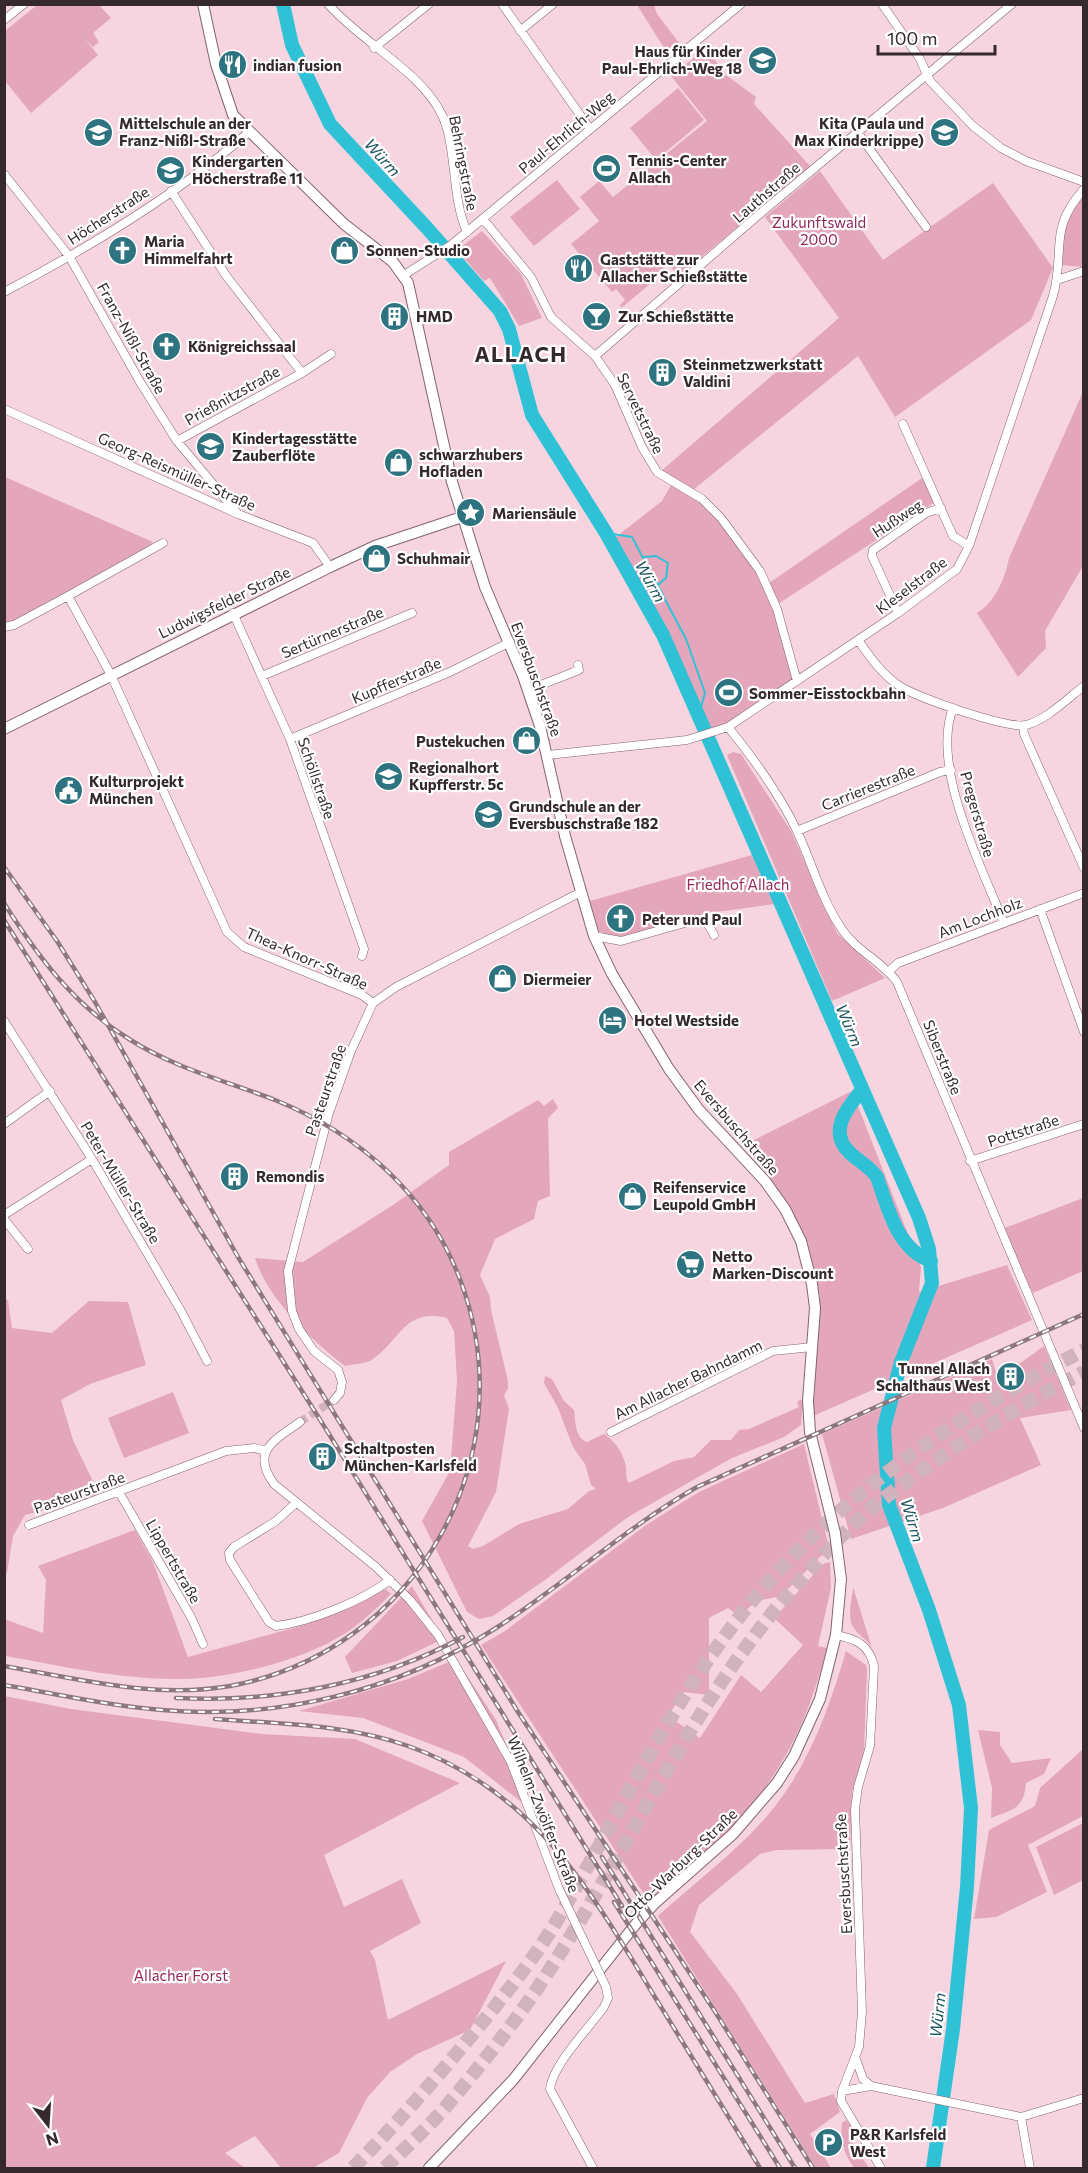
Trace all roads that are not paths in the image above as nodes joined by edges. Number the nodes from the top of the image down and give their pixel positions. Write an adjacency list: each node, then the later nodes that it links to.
1 (24, 4): 10 (street)
2 (203, 4): 15 (main road, Eversbuschstraße)
3 (328, 4): 12 (street, Behringstraße)
4 (429, 4): 12 (street)
5 (502, 4): 11 (street)
6 (553, 4): 11 (street)
7 (882, 4): 13 (street)
8 (1012, 4): 13 (street, Lauthstraße)
9 (737, 6): 14 (street, Paul-Ehrlich-Weg)
10 (4, 20)
11 (520, 31): 14 (street)
12 (374, 48): 23 (street, Behringstraße)
13 (925, 75): 16 (street, Lauthstraße); 18 (street)
14 (590, 129): 21 (street, Paul-Ehrlich-Weg)
15 (249, 132): 20 (street, Höcherstraße); 26 (main road, Eversbuschstraße)
16 (858, 133): 22 (street); 30 (street, Lauthstraße)
17 (4, 174): 24 (street, Franz-Nißl-Straße)
18 (1083, 182)
19 (1083, 189): 27 (street, Kleselstraße)
20 (171, 191): 24 (street, Höcherstraße); 31 (street)
21 (483, 219): 23 (street, Paul-Ehrlich-Weg); 30 (street, Servetstraße)
22 (926, 227)
23 (467, 232): 26 (street, Paul-Ehrlich-Weg)
24 (69, 256): 28 (street, Höcherstraße); 34 (street, Franz-Nißl-Straße)
25 (1083, 271): 27 (street)
26 (405, 275): 37 (main road, Eversbuschstraße)
27 (1057, 280): 39 (street, Kleselstraße)
28 (4, 292)
29 (331, 354): 31 (street, Prießnitzstraße)
30 (595, 356): 51 (street, Servetstraße)
31 (302, 373): 34 (street, Prießnitzstraße)
32 (4, 409): 36 (street, Georg-Reismüller-Straße)
33 (903, 424): 35 (street)
34 (177, 441): 36 (street, Franz-Nißl-Straße)
35 (941, 508): 39 (street); 44 (street, Hußweg)
36 (238, 514): 40 (street, Georg-Reismüller-Straße)
37 (462, 517): 40 (main road, Ludwigsfelder Straße); 47 (main road, Eversbuschstraße)
38 (163, 543): 41 (street)
39 (969, 546): 44 (street, Kleselstraße)
40 (330, 567): 42 (main road, Ludwigsfelder Straße)
41 (68, 596): 45 (street); 49 (street, Thea-Knorr-Straße)
42 (232, 613): 49 (main road, Ludwigsfelder Straße); 50 (street, Schöllstraße)
43 (412, 613): 50 (street, Sertürnerstraße)
44 (898, 613): 46 (street, Kleselstraße)
45 (4, 627)
46 (858, 640): 51 (street, Kleselstraße); 54 (street)
47 (510, 642): 53 (main road, Eversbuschstraße); 58 (street, Kupfferstraße)
48 (578, 665): 53 (street)
49 (111, 675): 57 (main road, Ludwigsfelder Straße); 71 (street, Thea-Knorr-Straße)
50 (262, 676): 58 (street, Schöllstraße)
51 (797, 681): 56 (street, Kleselstraße)
52 (1083, 687): 55 (street)
53 (528, 690): 59 (main road, Eversbuschstraße)
54 (953, 708): 55 (street); 60 (street, Pregerstraße)
55 (1023, 726): 62 (street)
56 (728, 727): 59 (street, Kleselstraße); 61 (street, Siberstraße)
57 (4, 729)
58 (290, 739): 69 (street, Schöllstraße)
59 (548, 755): 63 (main road, Eversbuschstraße)
60 (951, 770): 61 (street, Carrierestraße); 66 (street, Pregerstraße)
61 (797, 831): 70 (street, Siberstraße)
62 (1083, 868)
63 (581, 892): 68 (main road, Eversbuschstraße); 71 (street)
64 (1083, 893): 65 (street, Am Lochholz)
65 (1040, 909): 66 (street, Am Lochholz); 73 (street)
66 (1004, 922): 70 (street, Am Lochholz)
67 (714, 935): 68 (street)
68 (594, 936): 81 (main road, Eversbuschstraße)
69 (362, 956)
70 (889, 971): 78 (street, Siberstraße)
71 (373, 1003): 83 (street, Pasteurstraße)
72 (4, 1021): 74 (street, Peter-Müller-Straße)
73 (1083, 1032)
74 (50, 1091): 75 (street); 77 (street, Peter-Müller-Straße)
75 (4, 1124)
76 (1083, 1124): 78 (street, Pottstraße)
77 (92, 1159): 79 (street); 82 (street, Peter-Müller-Straße)
78 (970, 1161): 84 (street, Siberstraße)
79 (4, 1217): 80 (street)
80 (28, 1249)
81 (812, 1347): 87 (street, Am Allacher Bahndamm); 93 (main road, Eversbuschstraße)
82 (207, 1361)
83 (334, 1400)
84 (1081, 1413): 86 (street, Siberstraße)
85 (300, 1422): 88 (street)
86 (1083, 1428)
87 (611, 1432)
88 (266, 1451): 89 (street, Pasteurstraße); 90 (street, Wilhelm-Zwölfer-Straße)
89 (119, 1492): 91 (street, Pasteurstraße); 94 (street, Lippertstraße)
90 (296, 1503): 92 (street, Wilhelm-Zwölfer-Straße); 92 (street)
91 (29, 1525)
92 (390, 1580): 101 (street, Wilhelm-Zwölfer-Straße, bridge)
93 (836, 1635): 95 (street, Eversbuschstraße); 100 (main road, Otto-Warburg-Straße)
94 (203, 1644)
95 (856, 2058): 96 (street); 97 (street, Eversbuschstraße)
96 (871, 2085): 97 (street); 99 (street)
97 (842, 2091): 102 (street)
98 (1083, 2098): 99 (street)
99 (1021, 2117): 103 (street)
100 (430, 2168)
101 (592, 2169)
102 (881, 2169)
103 (1030, 2169)

